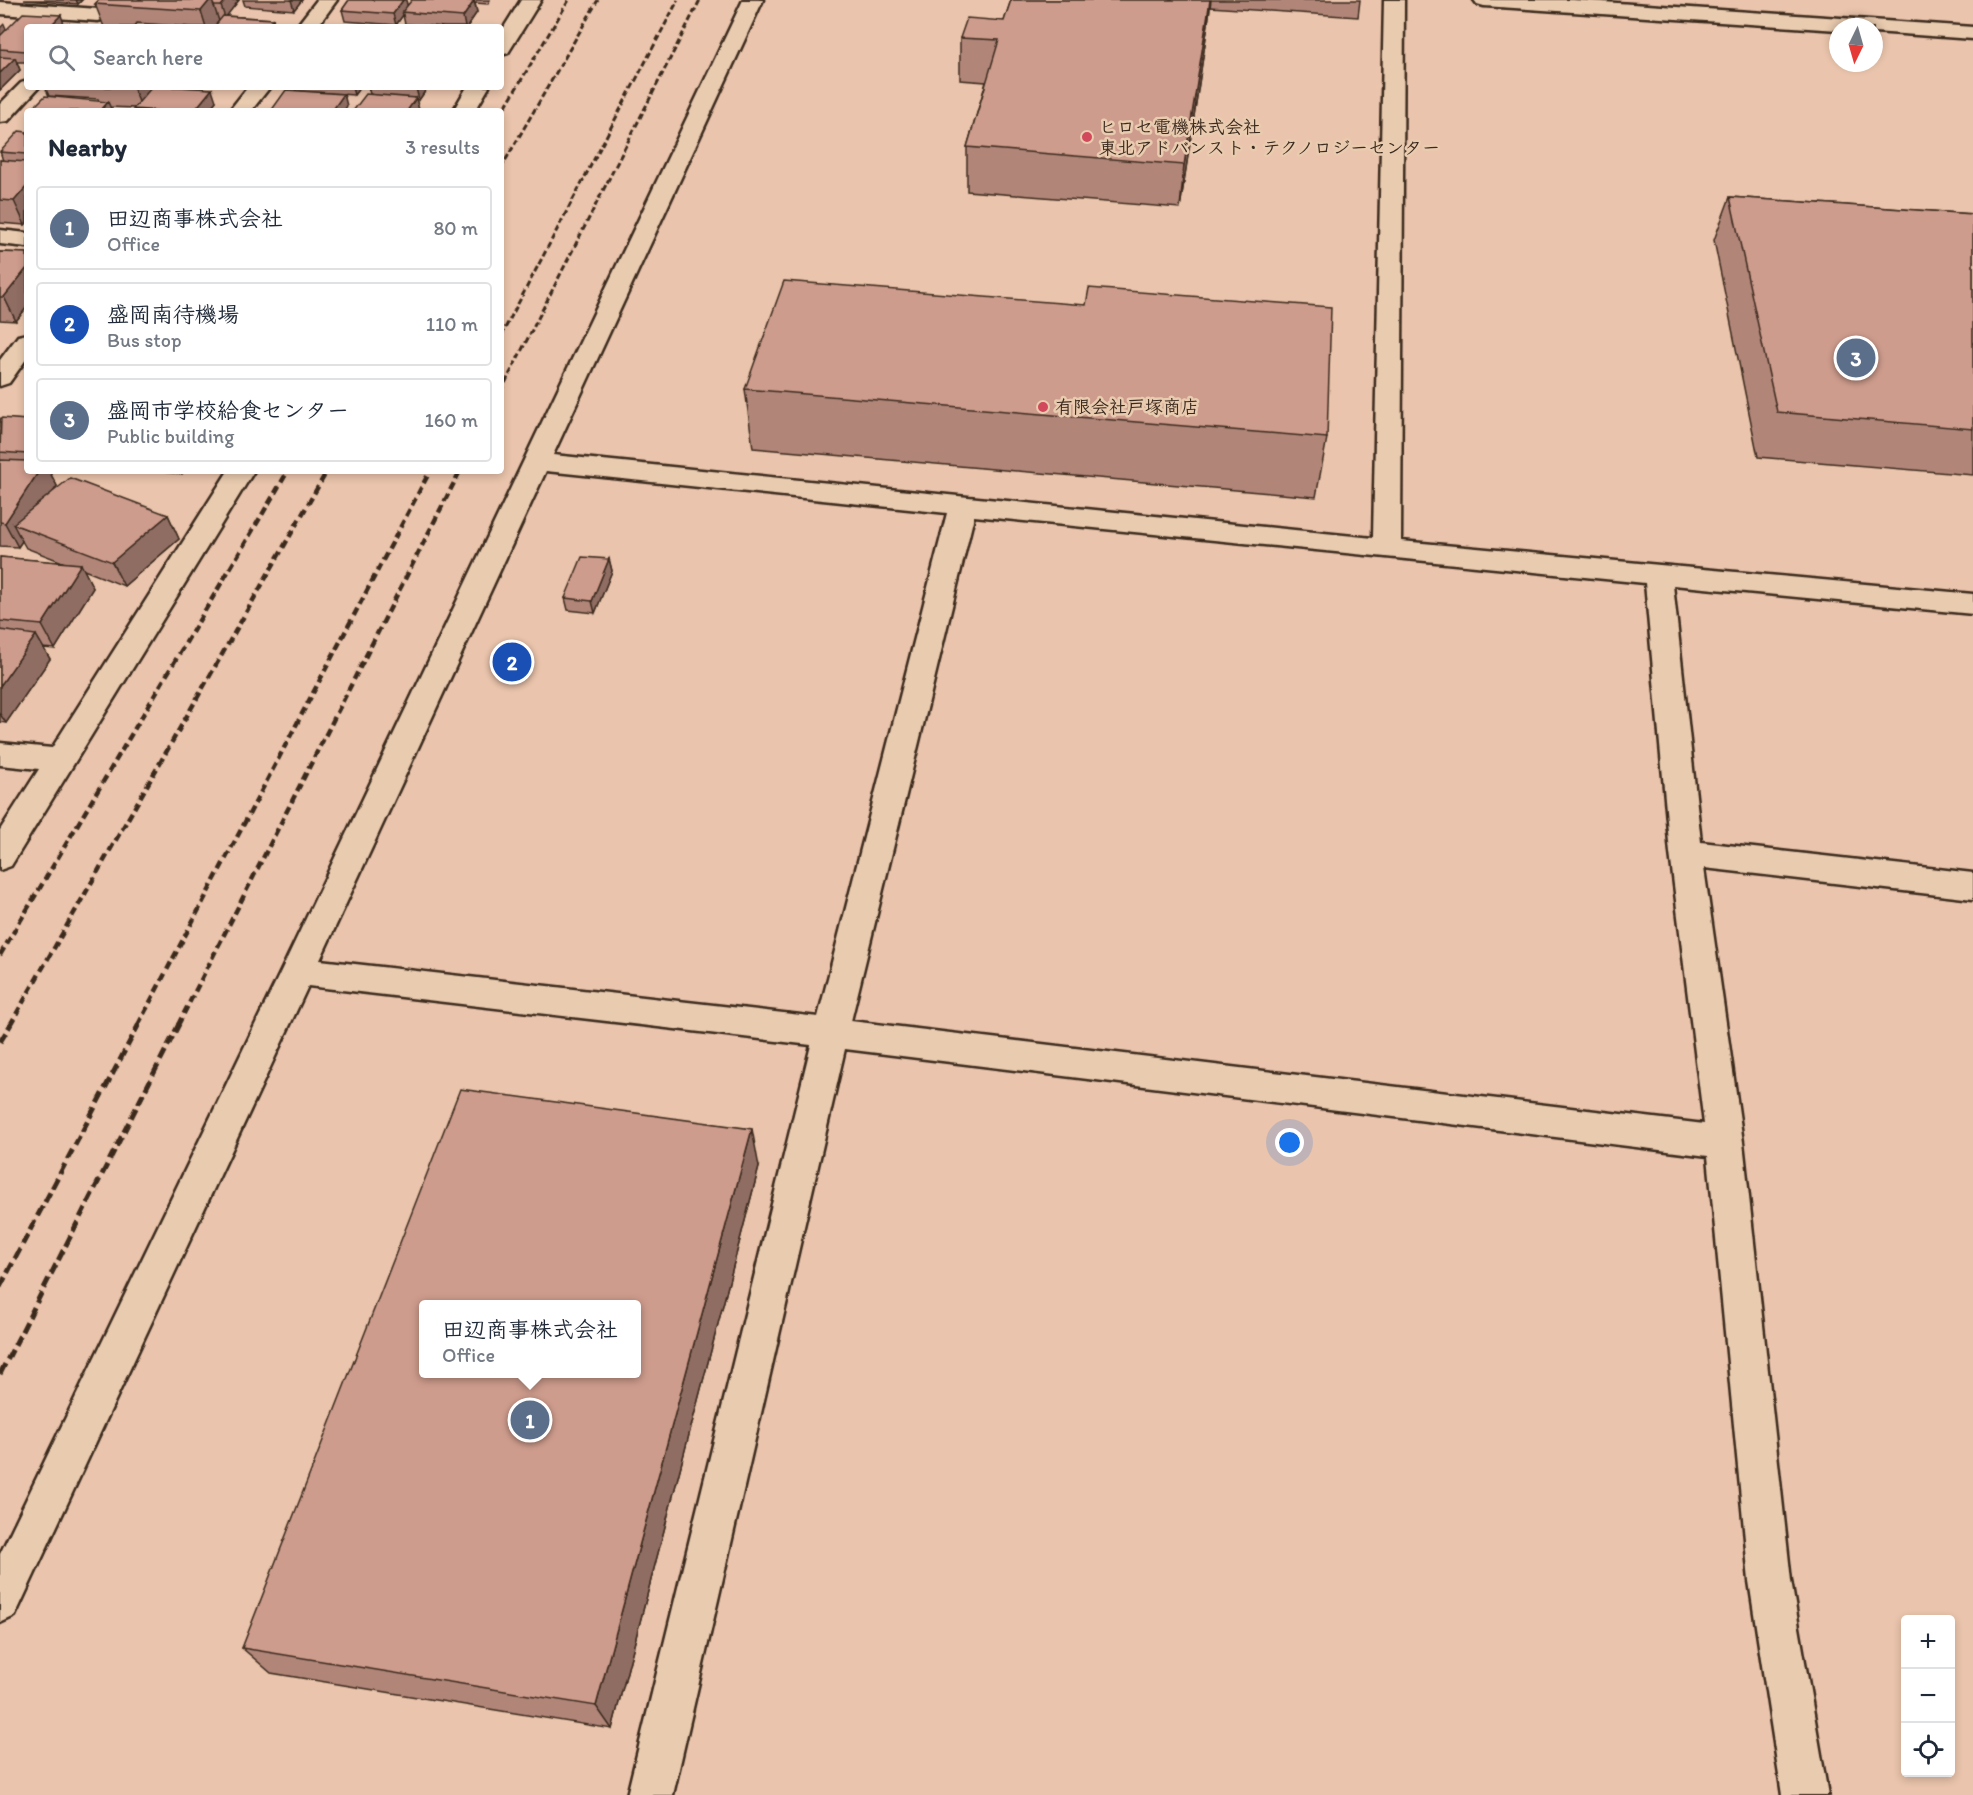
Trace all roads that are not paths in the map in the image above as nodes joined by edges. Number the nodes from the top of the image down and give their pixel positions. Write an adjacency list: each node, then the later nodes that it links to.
1 (327, 0): 8 (street)
2 (531, 0): 10 (street)
3 (753, 0): 21 (street)
4 (1394, 0): 24 (street)
5 (1484, 0): 9 (street)
6 (0, 8): 7 (street)
7 (98, 14)
8 (308, 24)
9 (1973, 33)
10 (504, 45)
11 (25, 90): 16 (street)
12 (257, 90): 14 (street)
13 (476, 90): 15 (street)
14 (242, 108)
15 (466, 108)
16 (0, 116)
17 (0, 237): 18 (street)
18 (24, 240)
19 (24, 344): 20 (street)
20 (0, 378)
21 (537, 462): 23 (street); 32 (street)
22 (239, 474): 28 (street)
23 (963, 505): 24 (street); 33 (street)
24 (1387, 549): 25 (street)
25 (1658, 574): 26 (street); 29 (street)
26 (1973, 604)
27 (0, 754): 28 (street)
28 (62, 760): 30 (street)
29 (1686, 854): 31 (street); 34 (street)
30 (0, 857)
31 (1973, 886)
32 (298, 972): 33 (street); 35 (street)
33 (831, 1033): 34 (street); 36 (street)
34 (1725, 1142): 37 (street)
35 (0, 1601)
36 (650, 1795)
37 (1805, 1795)

